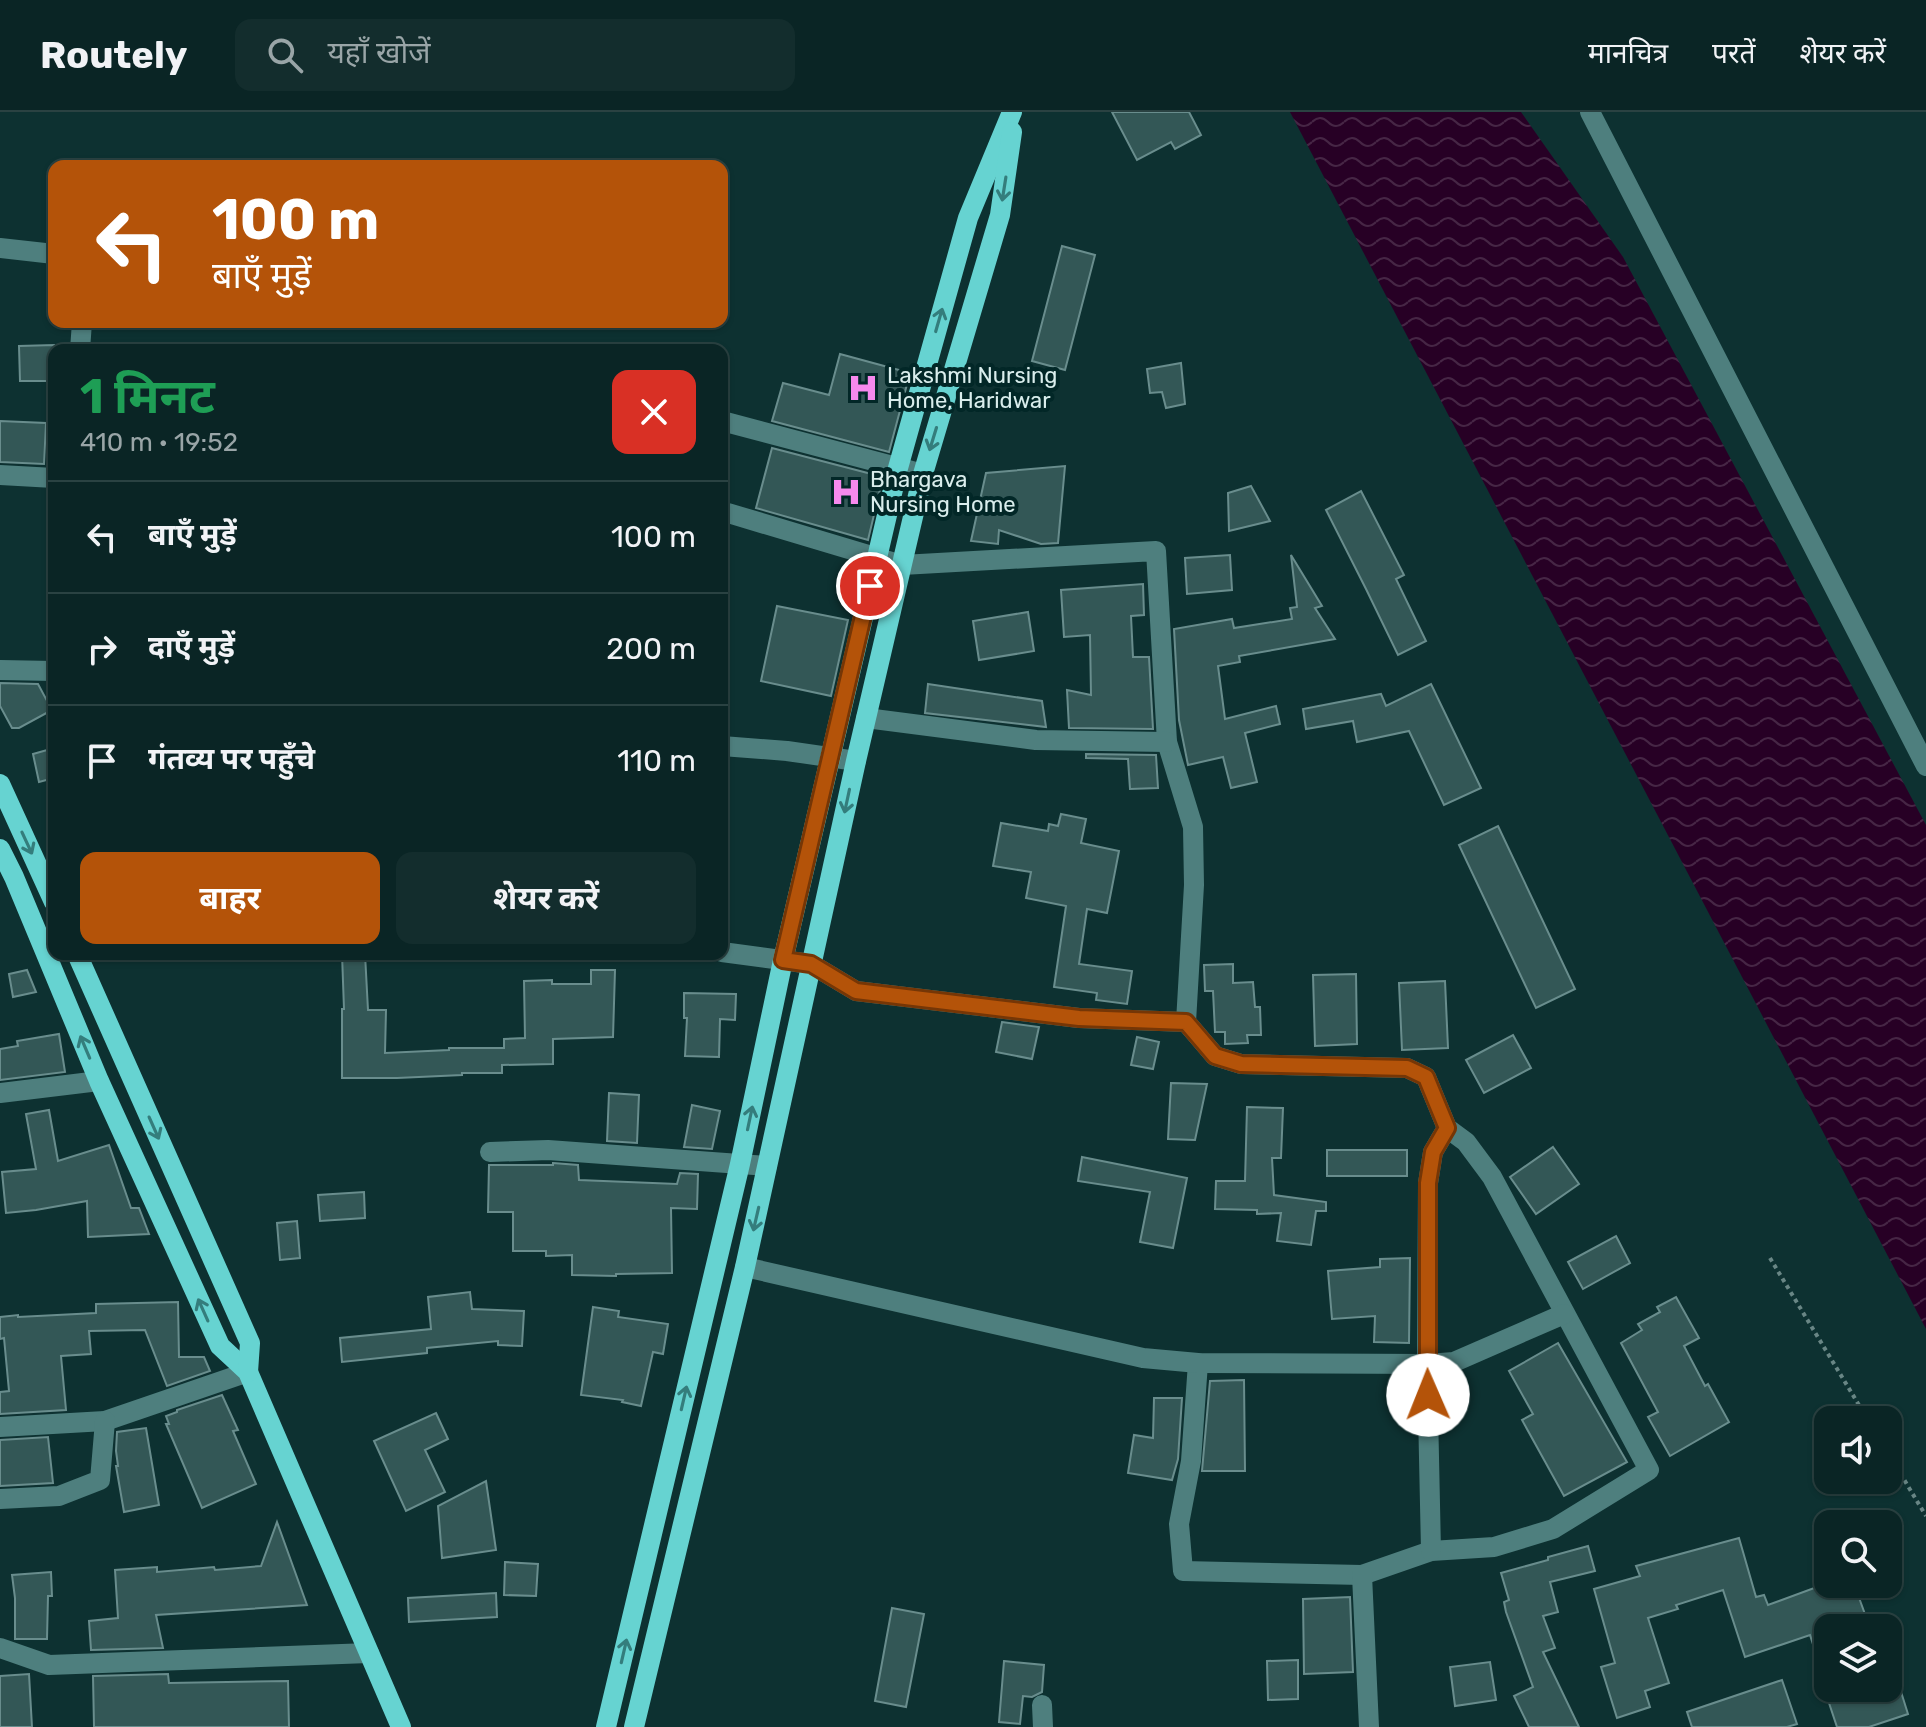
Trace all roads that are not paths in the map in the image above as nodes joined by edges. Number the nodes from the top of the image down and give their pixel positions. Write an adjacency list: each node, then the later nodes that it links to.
1 (1014, 112): 6 (main road, one-way to 1); 7 (main road, one-way to 7)
2 (1590, 112): 20 (street)
3 (0, 248): 4 (street)
4 (48, 253)
5 (728, 423): 6 (street)
6 (898, 468): 7 (street); 11 (main road)
7 (923, 474): 12 (main road)
8 (0, 475): 9 (street)
9 (48, 478)
10 (728, 513): 11 (street)
11 (876, 557): 12 (street); 18 (main road)
12 (902, 565): 15 (main road); 16 (street)
13 (0, 670): 14 (street)
14 (48, 671)
15 (866, 718): 16 (street); 19 (main road)
16 (1167, 742): 32 (street)
17 (728, 746): 18 (street)
18 (830, 757): 19 (street); 30 (main road)
19 (856, 761): 31 (main road, one-way to 31)
20 (1926, 766)
21 (0, 784): 23 (main road, one-way to 23)
22 (0, 849): 24 (main road)
23 (48, 876)
24 (14, 877): 25 (street); 27 (main road, one-way to 24)
25 (48, 878)
26 (728, 953): 30 (street)
27 (48, 959)
28 (49, 960): 33 (main road, one-way to 28)
29 (80, 960): 43 (main road, one-way to 43)
30 (783, 960): 31 (street); 37 (main road, one-way to 30)
31 (811, 964): 32 (street); 38 (main road)
32 (1186, 1022): 35 (street)
33 (99, 1081): 34 (street); 43 (main road, one-way to 33)
34 (0, 1093)
35 (1447, 1128): 40 (street); 42 (street)
36 (490, 1152): 37 (street)
37 (740, 1164): 38 (street); 53 (main road, one-way to 37)
38 (767, 1166): 39 (main road, one-way to 39)
39 (745, 1267): 41 (street); 54 (main road)
40 (1564, 1314): 42 (street); 47 (street)
41 (1198, 1363): 42 (street); 48 (street)
42 (1427, 1364): 47 (street)
43 (248, 1372): 44 (street); 50 (main road)
44 (105, 1421): 45 (street); 46 (street)
45 (0, 1427)
46 (0, 1499)
47 (1431, 1551): 48 (street)
48 (1362, 1575): 56 (street)
49 (0, 1648): 50 (street)
50 (369, 1653): 52 (main road)
51 (1042, 1705): 55 (street)
52 (401, 1727)
53 (606, 1727)
54 (634, 1727)
55 (1043, 1727)
56 (1369, 1727)

